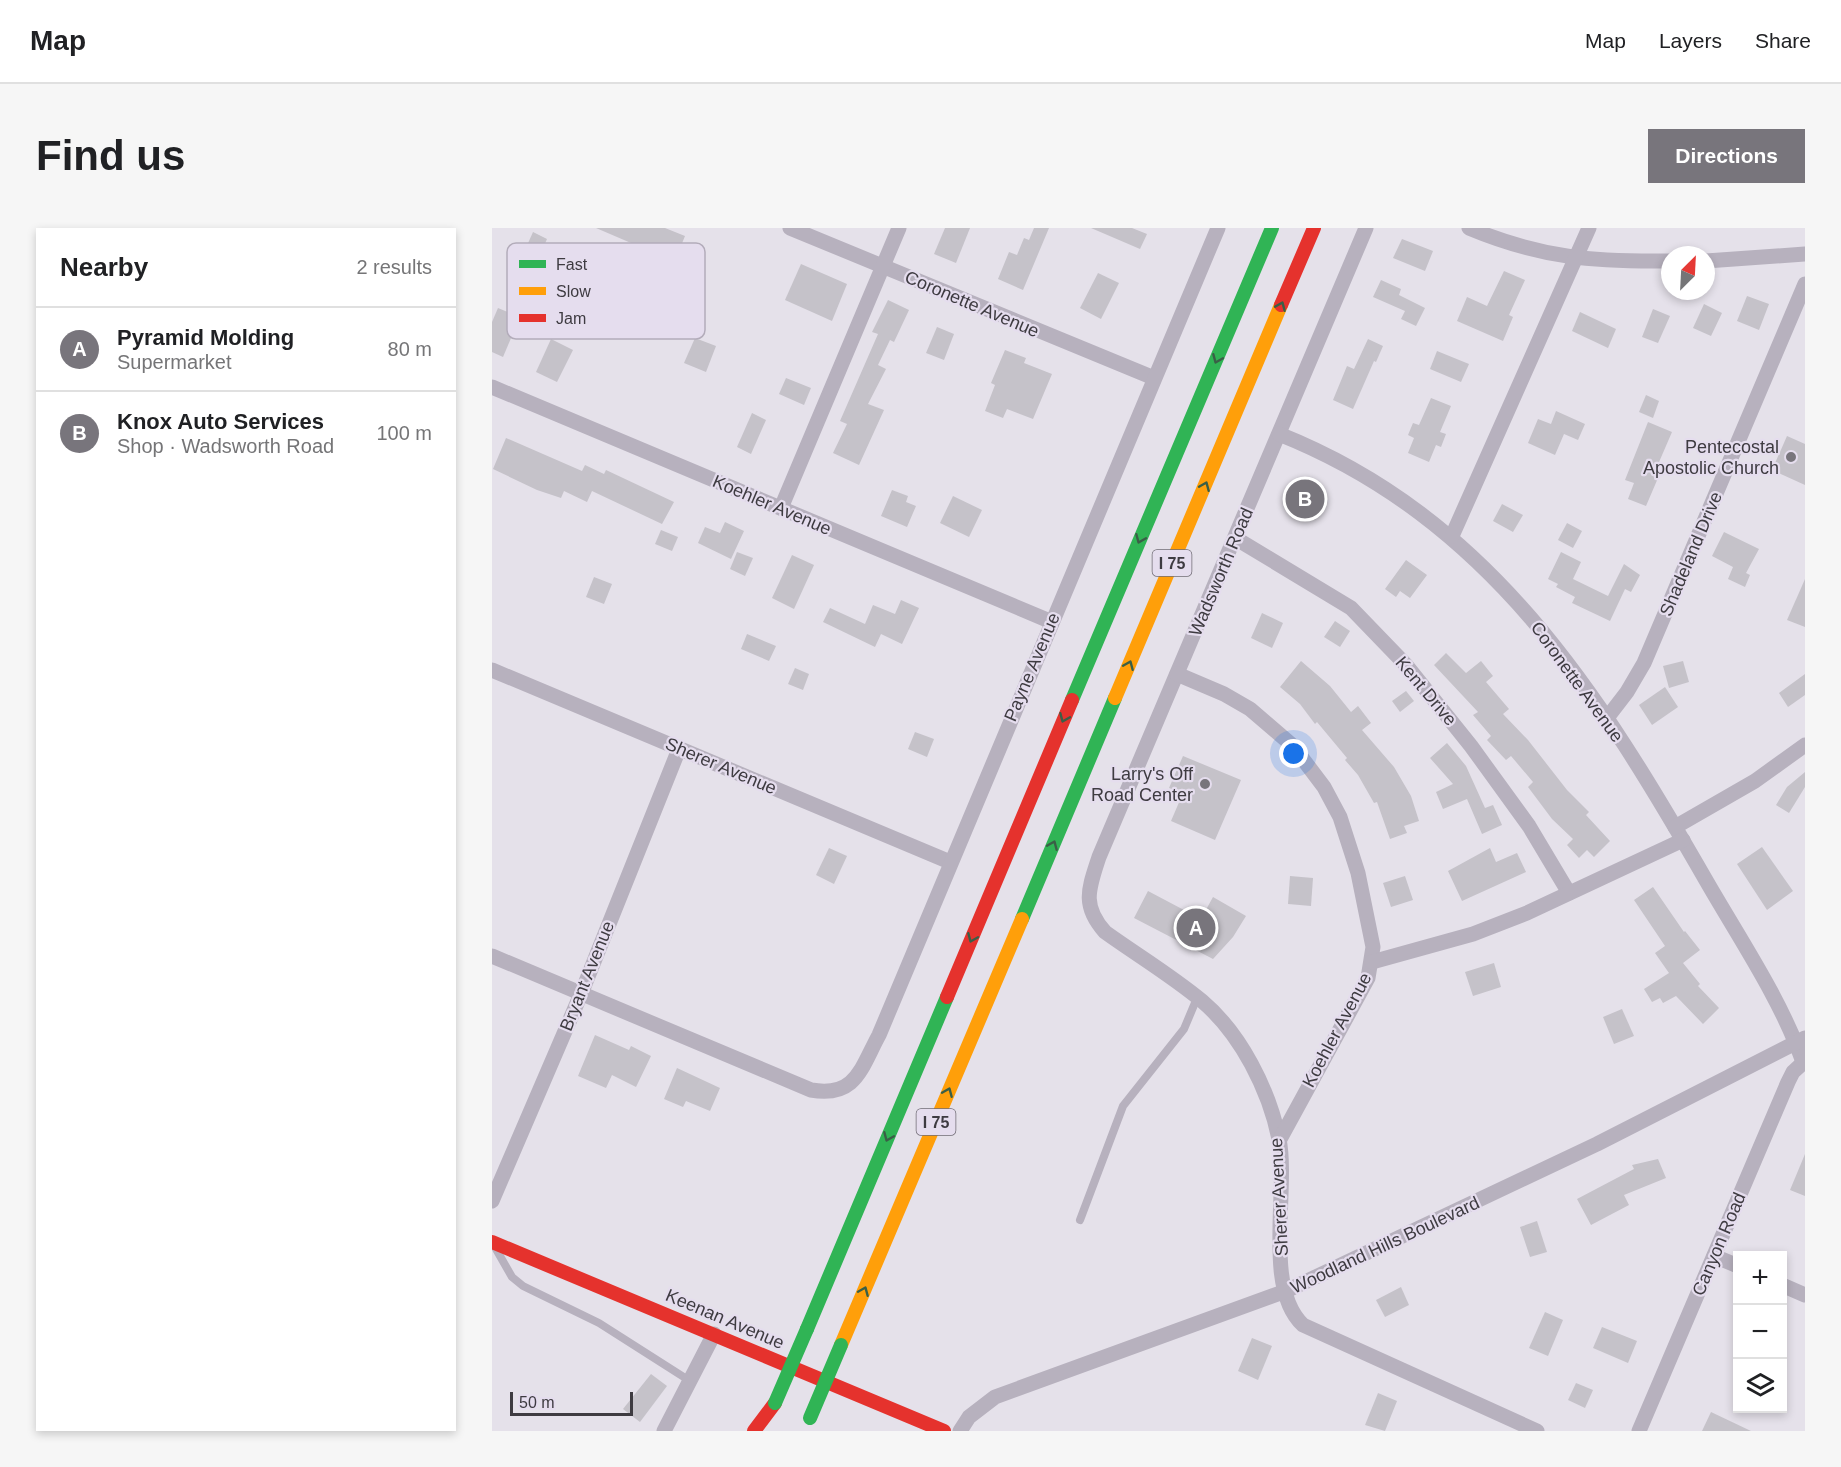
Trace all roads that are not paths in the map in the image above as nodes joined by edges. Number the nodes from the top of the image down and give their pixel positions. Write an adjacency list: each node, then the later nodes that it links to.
1 (790, 228): 13 (street, Coronette Avenue)
2 (899, 228): 13 (street)
3 (1218, 228): 15 (street, Payne Avenue)
4 (1272, 228): 48 (main road, I 75, one-way to 48, bridge)
5 (1314, 228): 52 (main road, I 75, one-way to 5, bridge)
6 (1366, 228): 17 (street, Wadsworth Road)
7 (1469, 228): 10 (street)
8 (1589, 228): 10 (street)
9 (1805, 254): 11 (street)
10 (1575, 259): 12 (street); 19 (street)
11 (1715, 260)
12 (1661, 261)
13 (884, 267): 15 (street, Coronette Avenue); 18 (street)
14 (1805, 284): 24 (street, Shadeland Drive)
15 (1155, 378): 21 (street, Payne Avenue)
16 (492, 387): 18 (street, Koehler Avenue)
17 (1279, 434): 19 (street, Coronette Avenue); 20 (street, Wadsworth Road)
18 (781, 508): 21 (street, Koehler Avenue)
19 (1452, 536): 24 (street, Coronette Avenue)
20 (1235, 538): 23 (street, Wadsworth Road); 29 (street, Kent Drive)
21 (1052, 622): 28 (street, Payne Avenue)
22 (492, 670): 26 (street, Sherer Avenue)
23 (1178, 674): 30 (street, Wadsworth Road); 32 (street, Koehler Avenue)
24 (1607, 718): 27 (street, Coronette Avenue)
25 (1805, 745): 27 (street)
26 (679, 749): 28 (street, Sherer Avenue); 33 (street, Bryant Avenue)
27 (1679, 833): 29 (street); 35 (street, Coronette Avenue)
28 (950, 862): 33 (street, Payne Avenue)
29 (1569, 893): 32 (street)
30 (1093, 918): 34 (street, Sherer Avenue)
31 (492, 956): 33 (street)
32 (1372, 962): 37 (street, Koehler Avenue)
33 (581, 994): 38 (street, Bryant Avenue)
34 (1197, 998): 37 (street, Sherer Avenue); 39 (lane)
35 (1802, 1038): 36 (street, Coronette Avenue); 44 (street, Woodland Hills Boulevard)
36 (1804, 1061): 41 (street, Canyon Road)
37 (1279, 1141): 44 (street, Sherer Avenue)
38 (492, 1201)
39 (1080, 1220)
40 (492, 1242): 46 (main road, Keenan Avenue); 47 (lane)
41 (1714, 1256): 42 (street); 56 (street, Canyon Road)
42 (1733, 1264)
43 (1787, 1287): 45 (street)
44 (1286, 1291): 54 (street, Woodland Hills Boulevard); 55 (street, Sherer Avenue)
45 (1805, 1295)
46 (714, 1334): 47 (street); 53 (main road, Keenan Avenue)
47 (690, 1382): 49 (street)
48 (775, 1402): 50 (main road); 51 (main road, I 75)
49 (664, 1431)
50 (754, 1431)
51 (763, 1431)
52 (804, 1431)
53 (944, 1431)
54 (960, 1431)
55 (1537, 1431)
56 (1639, 1431)

